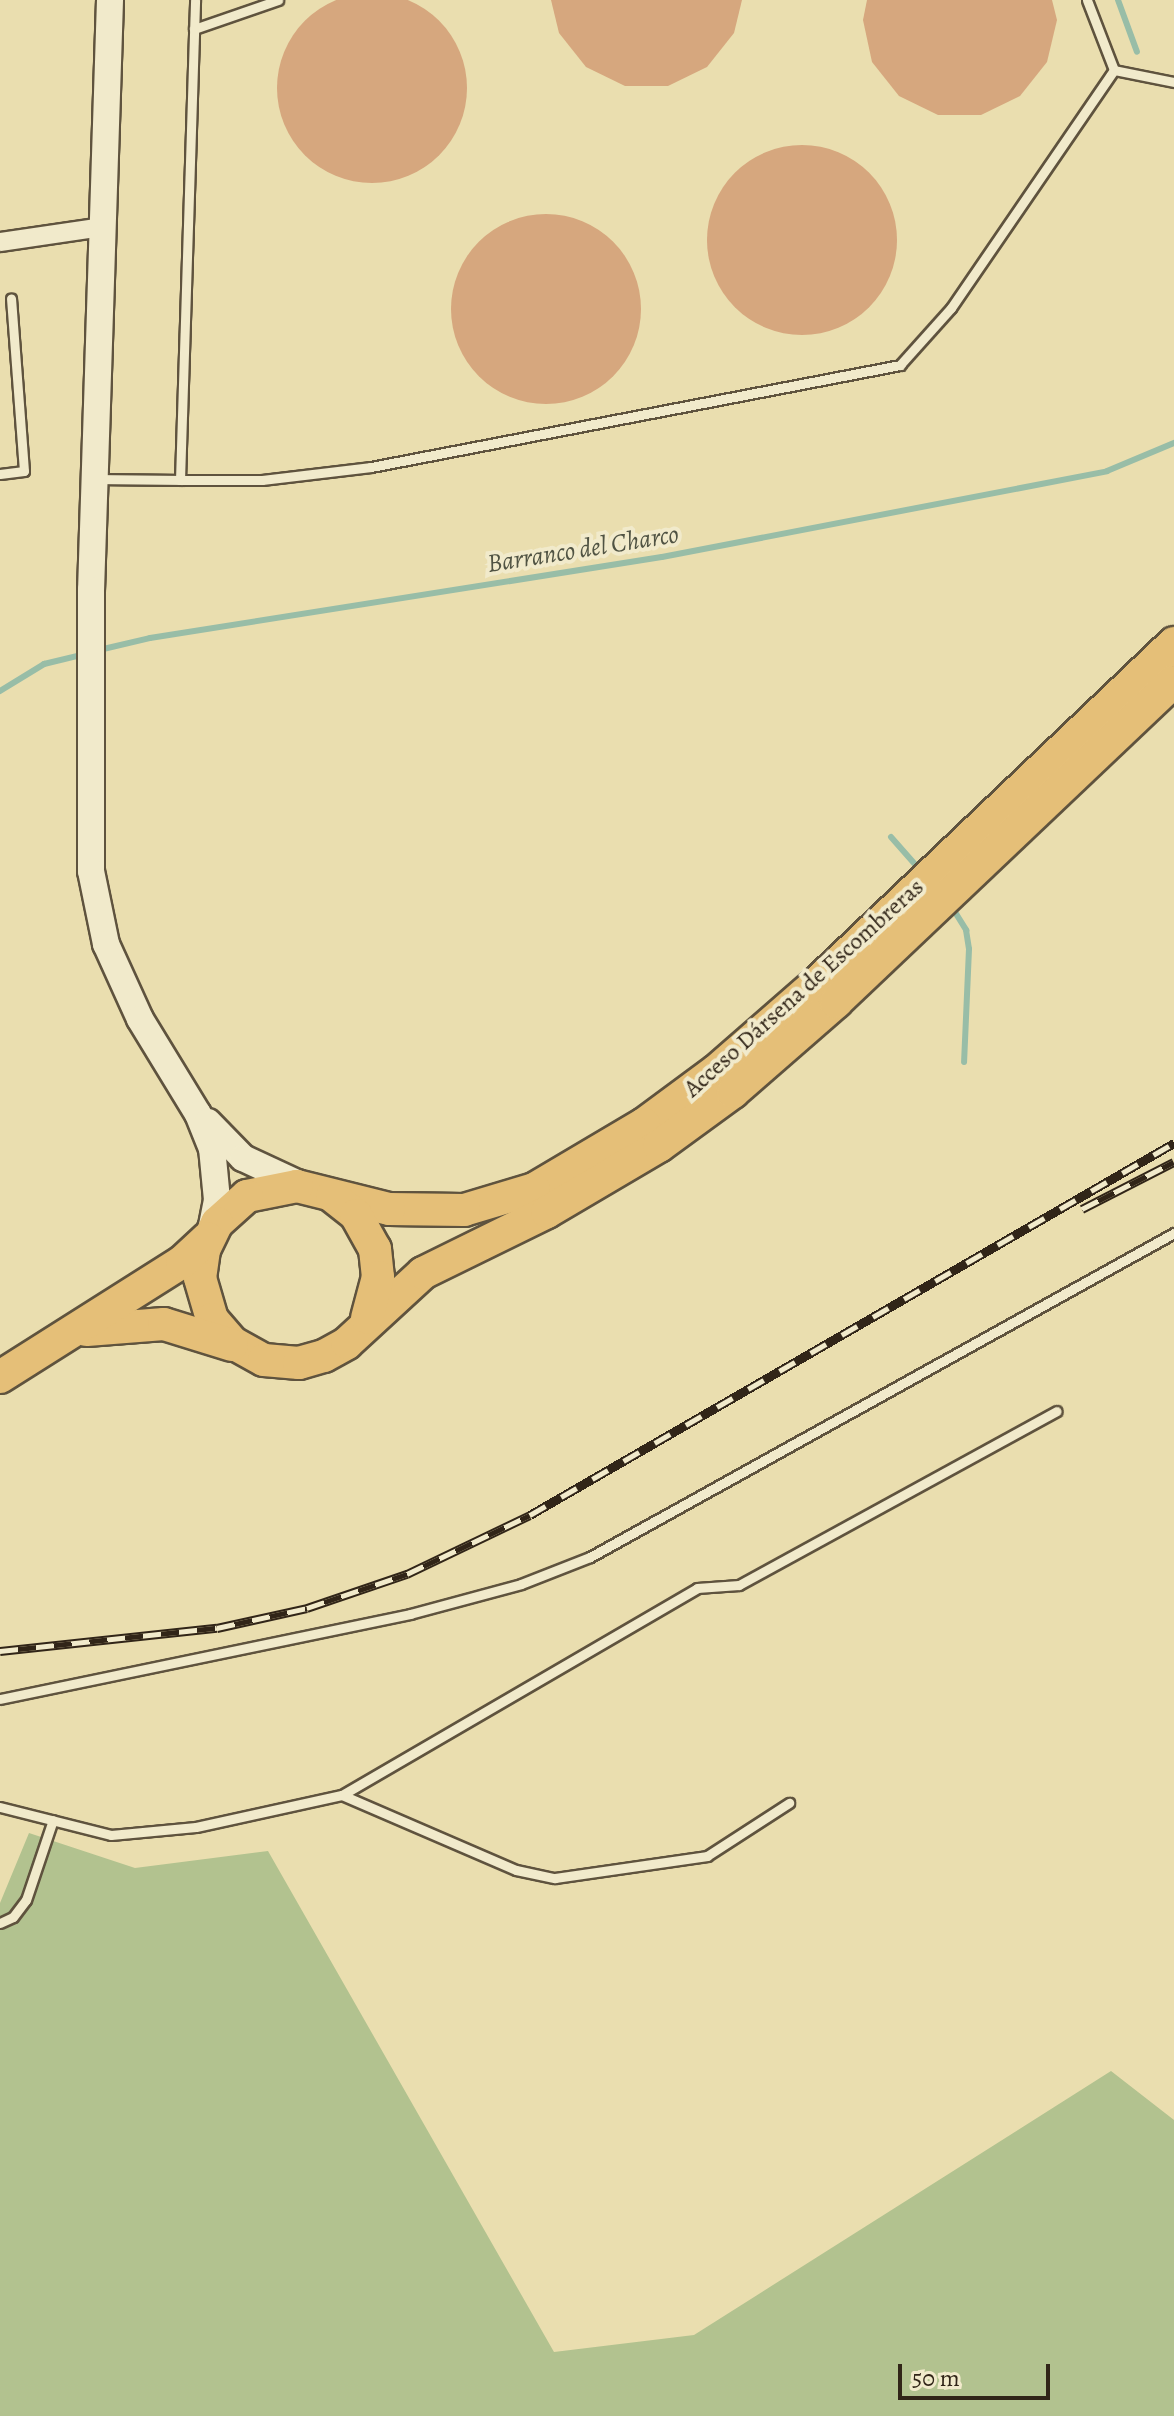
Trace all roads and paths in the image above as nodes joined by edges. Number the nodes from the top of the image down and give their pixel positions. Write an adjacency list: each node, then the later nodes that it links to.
1 (110, 0): 8 (main road)
2 (195, 0): 5 (lane)
3 (278, 0): 5 (lane)
4 (1087, 0): 6 (lane)
5 (194, 29): 13 (lane)
6 (1114, 70): 7 (lane); 13 (lane)
7 (1174, 82)
8 (103, 227): 9 (street); 12 (main road)
9 (0, 242)
10 (11, 298): 11 (lane)
11 (0, 474)
12 (94, 479): 13 (lane); 16 (main road)
13 (180, 480)
14 (1174, 643): 17 (highway, Acceso Dársena de Escombreras)
15 (1174, 681): 20 (highway, Acceso Dársena de Escombreras)
16 (183, 1087): 17 (main road); 19 (main road)
17 (318, 1191): 19 (highway, Acceso Dársena de Escombreras); 20 (highway, Acceso Dársena de Escombreras)
18 (1174, 1233): 25 (lane)
19 (209, 1237): 21 (highway); 22 (highway, Acceso Dársena de Escombreras)
20 (358, 1331): 22 (highway, Acceso Dársena de Escombreras)
21 (62, 1340): 22 (highway); 23 (highway)
22 (251, 1355)
23 (0, 1377)
24 (1057, 1411): 26 (lane)
25 (0, 1699)
26 (342, 1795): 27 (lane); 29 (lane)
27 (789, 1803)
28 (0, 1807): 29 (lane)
29 (53, 1820): 30 (lane)
30 (0, 1923)

